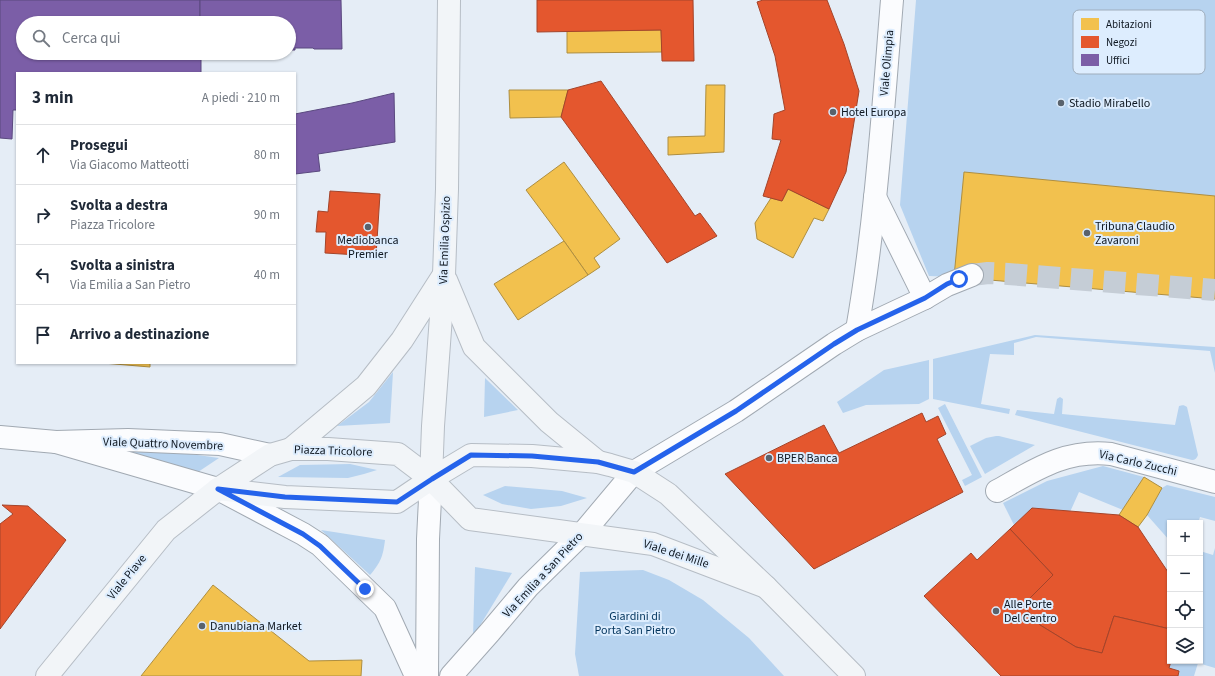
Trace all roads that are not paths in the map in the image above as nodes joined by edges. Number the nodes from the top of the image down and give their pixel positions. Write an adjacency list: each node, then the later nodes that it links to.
1 (449, 0): 4 (main road, Via Emilia Ospizio)
2 (892, 0): 3 (street, Viale Olimpia)
3 (875, 197): 6 (street); 7 (street, Viale Olimpia)
4 (444, 275): 10 (main road); 12 (main road); 14 (main road, Via Emilia Ospizio)
5 (972, 275): 6 (street, Via Emilia a San Pietro)
6 (925, 298): 7 (street, Via Emilia a San Pietro)
7 (857, 330): 13 (street, Via Emilia a San Pietro)
8 (0, 437): 9 (street, Viale Quattro Novembre)
9 (56, 442): 11 (street, Viale Quattro Novembre); 16 (street, Viale Quattro Novembre)
10 (291, 448): 11 (main road, Piazza Tricolore); 14 (main road, Piazza Tricolore)
11 (270, 455): 16 (main road, Piazza Tricolore)
12 (598, 462): 13 (main road); 14 (main road)
13 (634, 472): 18 (street, Via Emilia a San Pietro); 19 (main road, Viale dei Mille)
14 (432, 479): 16 (main road); 18 (main road, Piazza Tricolore); 22 (street)
15 (1215, 482): 17 (street, Via Carlo Zucchi)
16 (218, 489): 20 (main road, Viale Piave); 21 (street)
17 (997, 491)
18 (582, 534): 19 (main road, Viale dei Mille); 23 (street, Via Emilia a San Pietro)
19 (766, 587): 24 (main road, Viale dei Mille)
20 (47, 676)
21 (416, 676)
22 (427, 676)
23 (450, 676)
24 (854, 676)

